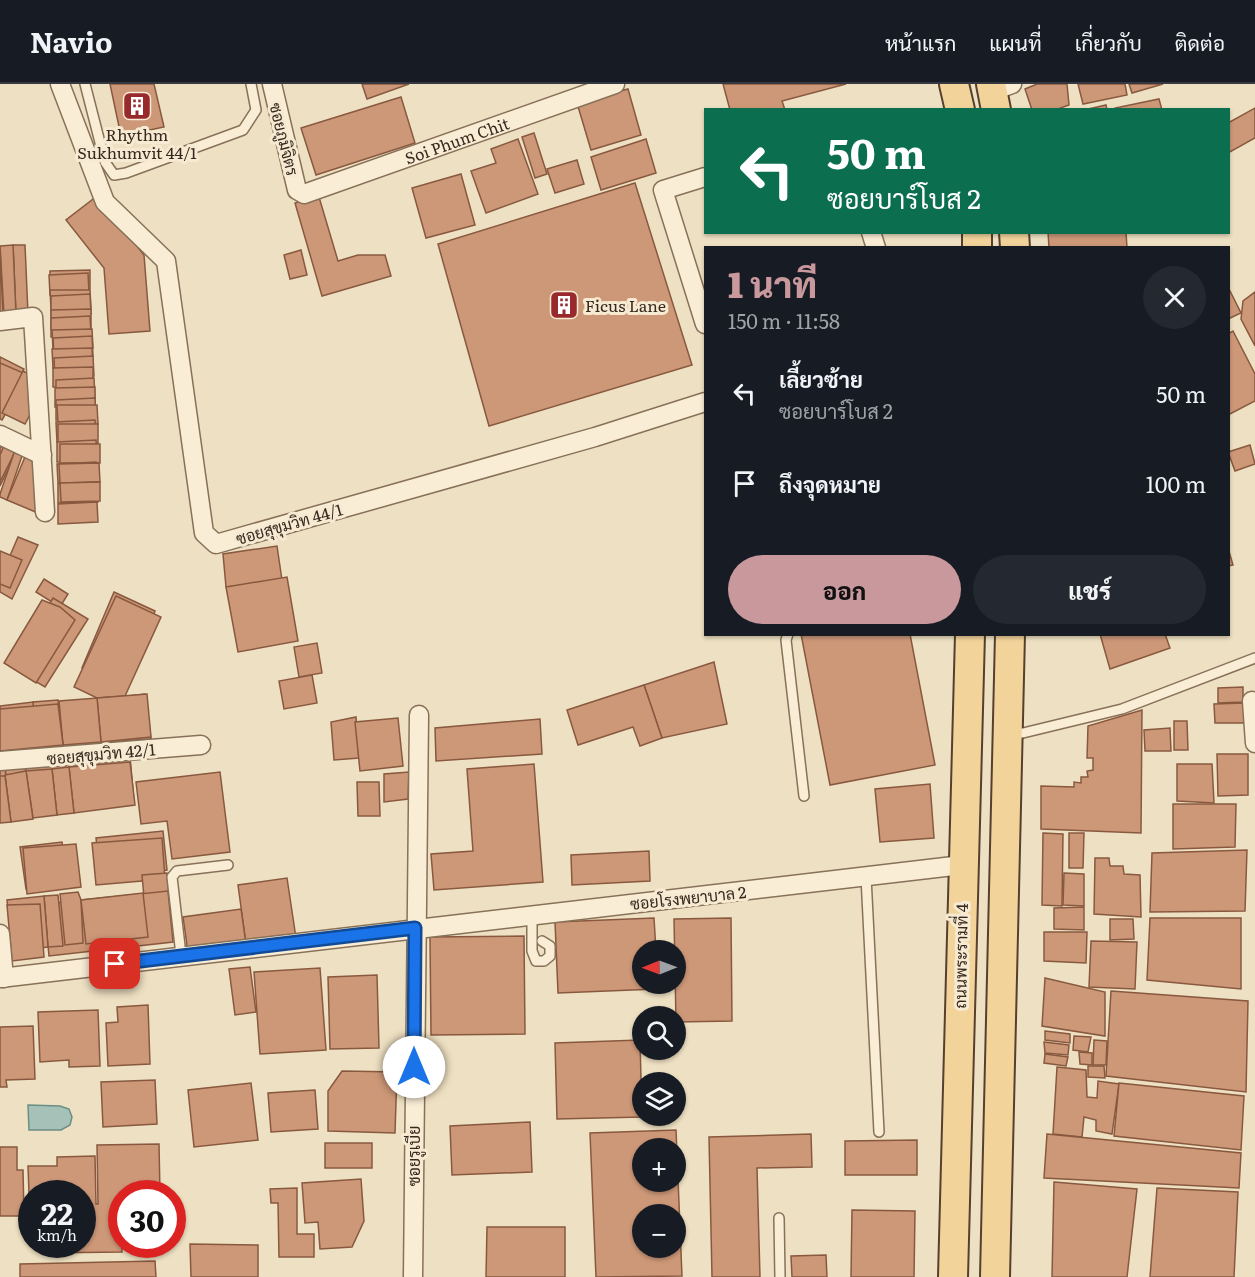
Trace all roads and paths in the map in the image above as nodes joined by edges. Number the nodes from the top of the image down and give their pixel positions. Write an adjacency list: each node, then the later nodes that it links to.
1 (60, 84): 12 (street, ซอยสุขุมวิท 44/1)
2 (85, 84): 3 (lane)
3 (251, 84)
4 (272, 84): 9 (street, ซอยภูมิจิตร)
5 (615, 84): 9 (street, Soi Phum Chit)
6 (954, 84): 7 (main road)
7 (960, 108)
8 (704, 177): 11 (street)
9 (299, 193)
10 (0, 321): 14 (street)
11 (704, 321)
12 (704, 402)
13 (0, 435): 14 (street)
14 (42, 455): 15 (street)
15 (45, 512)
16 (787, 636): 26 (lane)
17 (970, 636): 28 (main road, ถนนพระรามที่ 4)
18 (1010, 636): 22 (main road)
19 (1255, 658): 22 (lane)
20 (1252, 701): 23 (street)
21 (419, 715): 31 (street, ซอยรูเบีย)
22 (1007, 733): 43 (main road)
23 (1255, 742)
24 (201, 745): 25 (street, ซอยสุขุมวิท 42/1)
25 (0, 761)
26 (804, 796)
27 (228, 865): 36 (lane)
28 (962, 865): 29 (street, ซอยโรงพยาบาล 2); 42 (main road, ถนนพระรามที่ 4)
29 (866, 877): 30 (street, ซอยโรงพยาบาล 2); 38 (lane)
30 (532, 914): 31 (street, ซอยโรงพยาบาล 2); 33 (lane)
31 (415, 928): 36 (street, ซอยโรงพยาบาล 2); 40 (street, ซอยรูเบีย)
32 (0, 934): 37 (street)
33 (534, 934): 35 (lane); 35 (lane)
34 (556, 940): 35 (lane)
35 (542, 941)
36 (181, 955): 37 (street, ซอยโรงพยาบาล 2)
37 (2, 978)
38 (879, 1132)
39 (779, 1218): 41 (lane)
40 (414, 1277)
41 (780, 1277)
42 (953, 1277)
43 (995, 1277)

